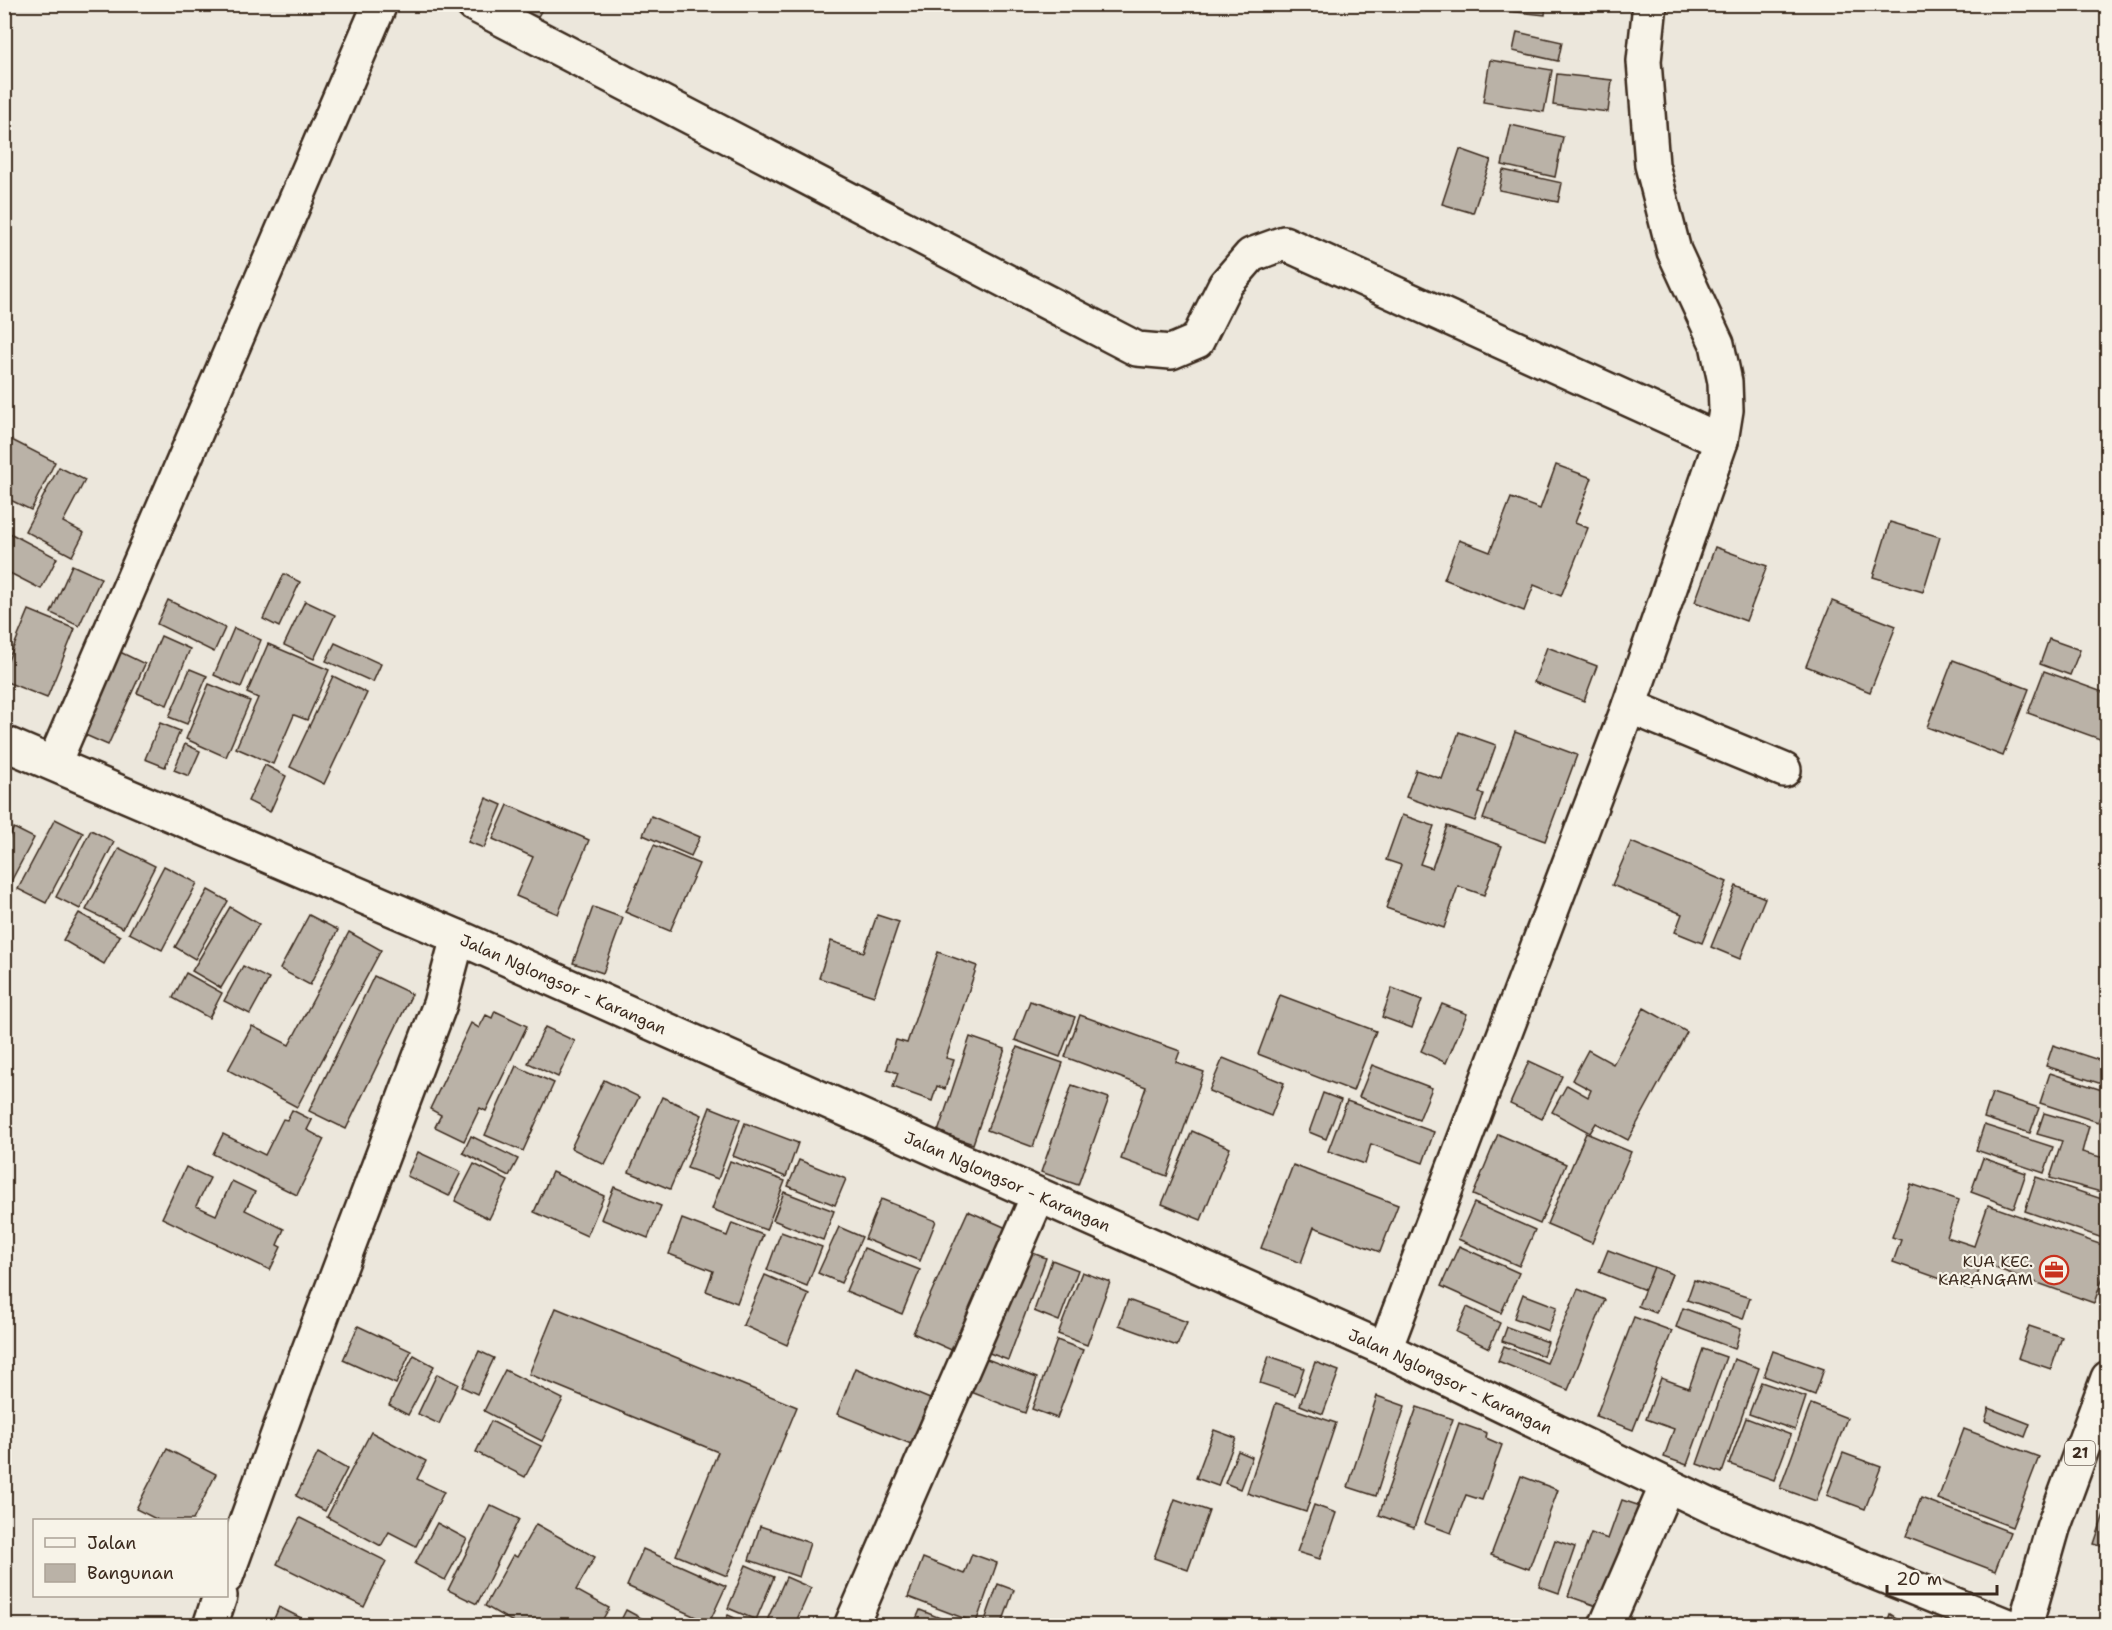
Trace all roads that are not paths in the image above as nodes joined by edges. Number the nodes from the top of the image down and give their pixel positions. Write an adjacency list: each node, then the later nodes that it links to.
1 (380, 4): 7 (main road)
2 (473, 4): 4 (main road)
3 (1650, 4): 4 (main road)
4 (1721, 441): 5 (main road)
5 (1629, 706): 8 (main road); 11 (main road)
6 (4, 743): 7 (main road, Jalan Nglongsor - Karangan)
7 (54, 763): 9 (main road, Jalan Nglongsor - Karangan)
8 (1784, 770)
9 (458, 937): 10 (main road, Jalan Nglongsor - Karangan); 14 (main road)
10 (1038, 1196): 11 (main road, Jalan Nglongsor - Karangan); 17 (main road)
11 (1385, 1349): 13 (main road, Jalan Nglongsor - Karangan)
12 (2108, 1378): 20 (main road, 21)
13 (1667, 1485): 18 (main road); 19 (main road, Jalan Nglongsor - Karangan)
14 (228, 1572)
15 (220, 1597): 16 (main road)
16 (210, 1626)
17 (851, 1626)
18 (1606, 1626)
19 (2008, 1626)
20 (2025, 1626)

